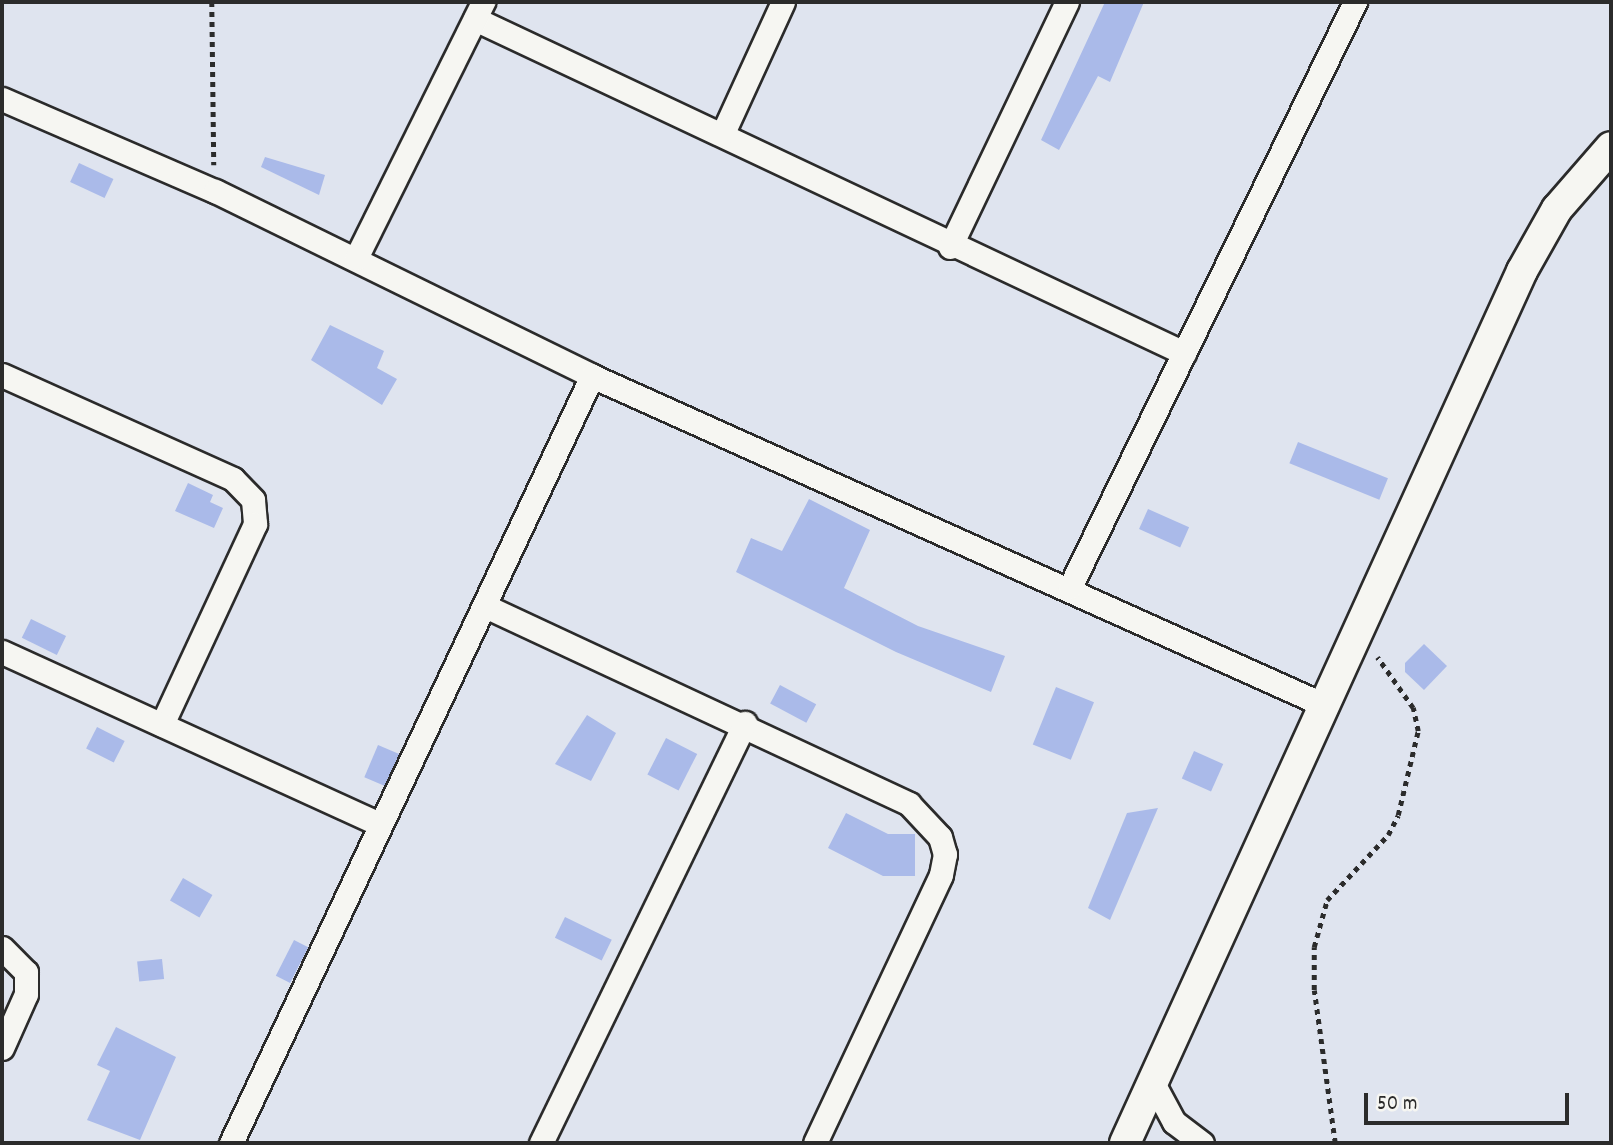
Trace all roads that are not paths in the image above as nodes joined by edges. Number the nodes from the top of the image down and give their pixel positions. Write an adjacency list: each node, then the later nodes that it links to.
1 (782, 2): 6 (street)
2 (1068, 2): 8 (street)
3 (1354, 2): 10 (street)
4 (479, 10): 6 (street); 9 (street)
5 (2, 99): 9 (street)
6 (723, 133): 8 (street)
7 (1611, 147): 16 (street)
8 (950, 247): 10 (street)
9 (356, 258): 12 (street)
10 (1184, 353): 13 (street)
11 (2, 375): 18 (street)
12 (592, 376): 13 (street); 14 (street)
13 (1070, 587): 16 (street)
14 (485, 606): 17 (street); 19 (street)
15 (2, 652): 18 (street)
16 (1322, 704): 22 (street)
17 (745, 723): 24 (street); 25 (street)
18 (162, 724): 19 (street)
19 (379, 824): 23 (street)
20 (2, 948): 21 (street)
21 (2, 1048)
22 (1153, 1083): 26 (street); 27 (street)
23 (231, 1143)
24 (541, 1143)
25 (815, 1143)
26 (1125, 1143)
27 (1202, 1143)

